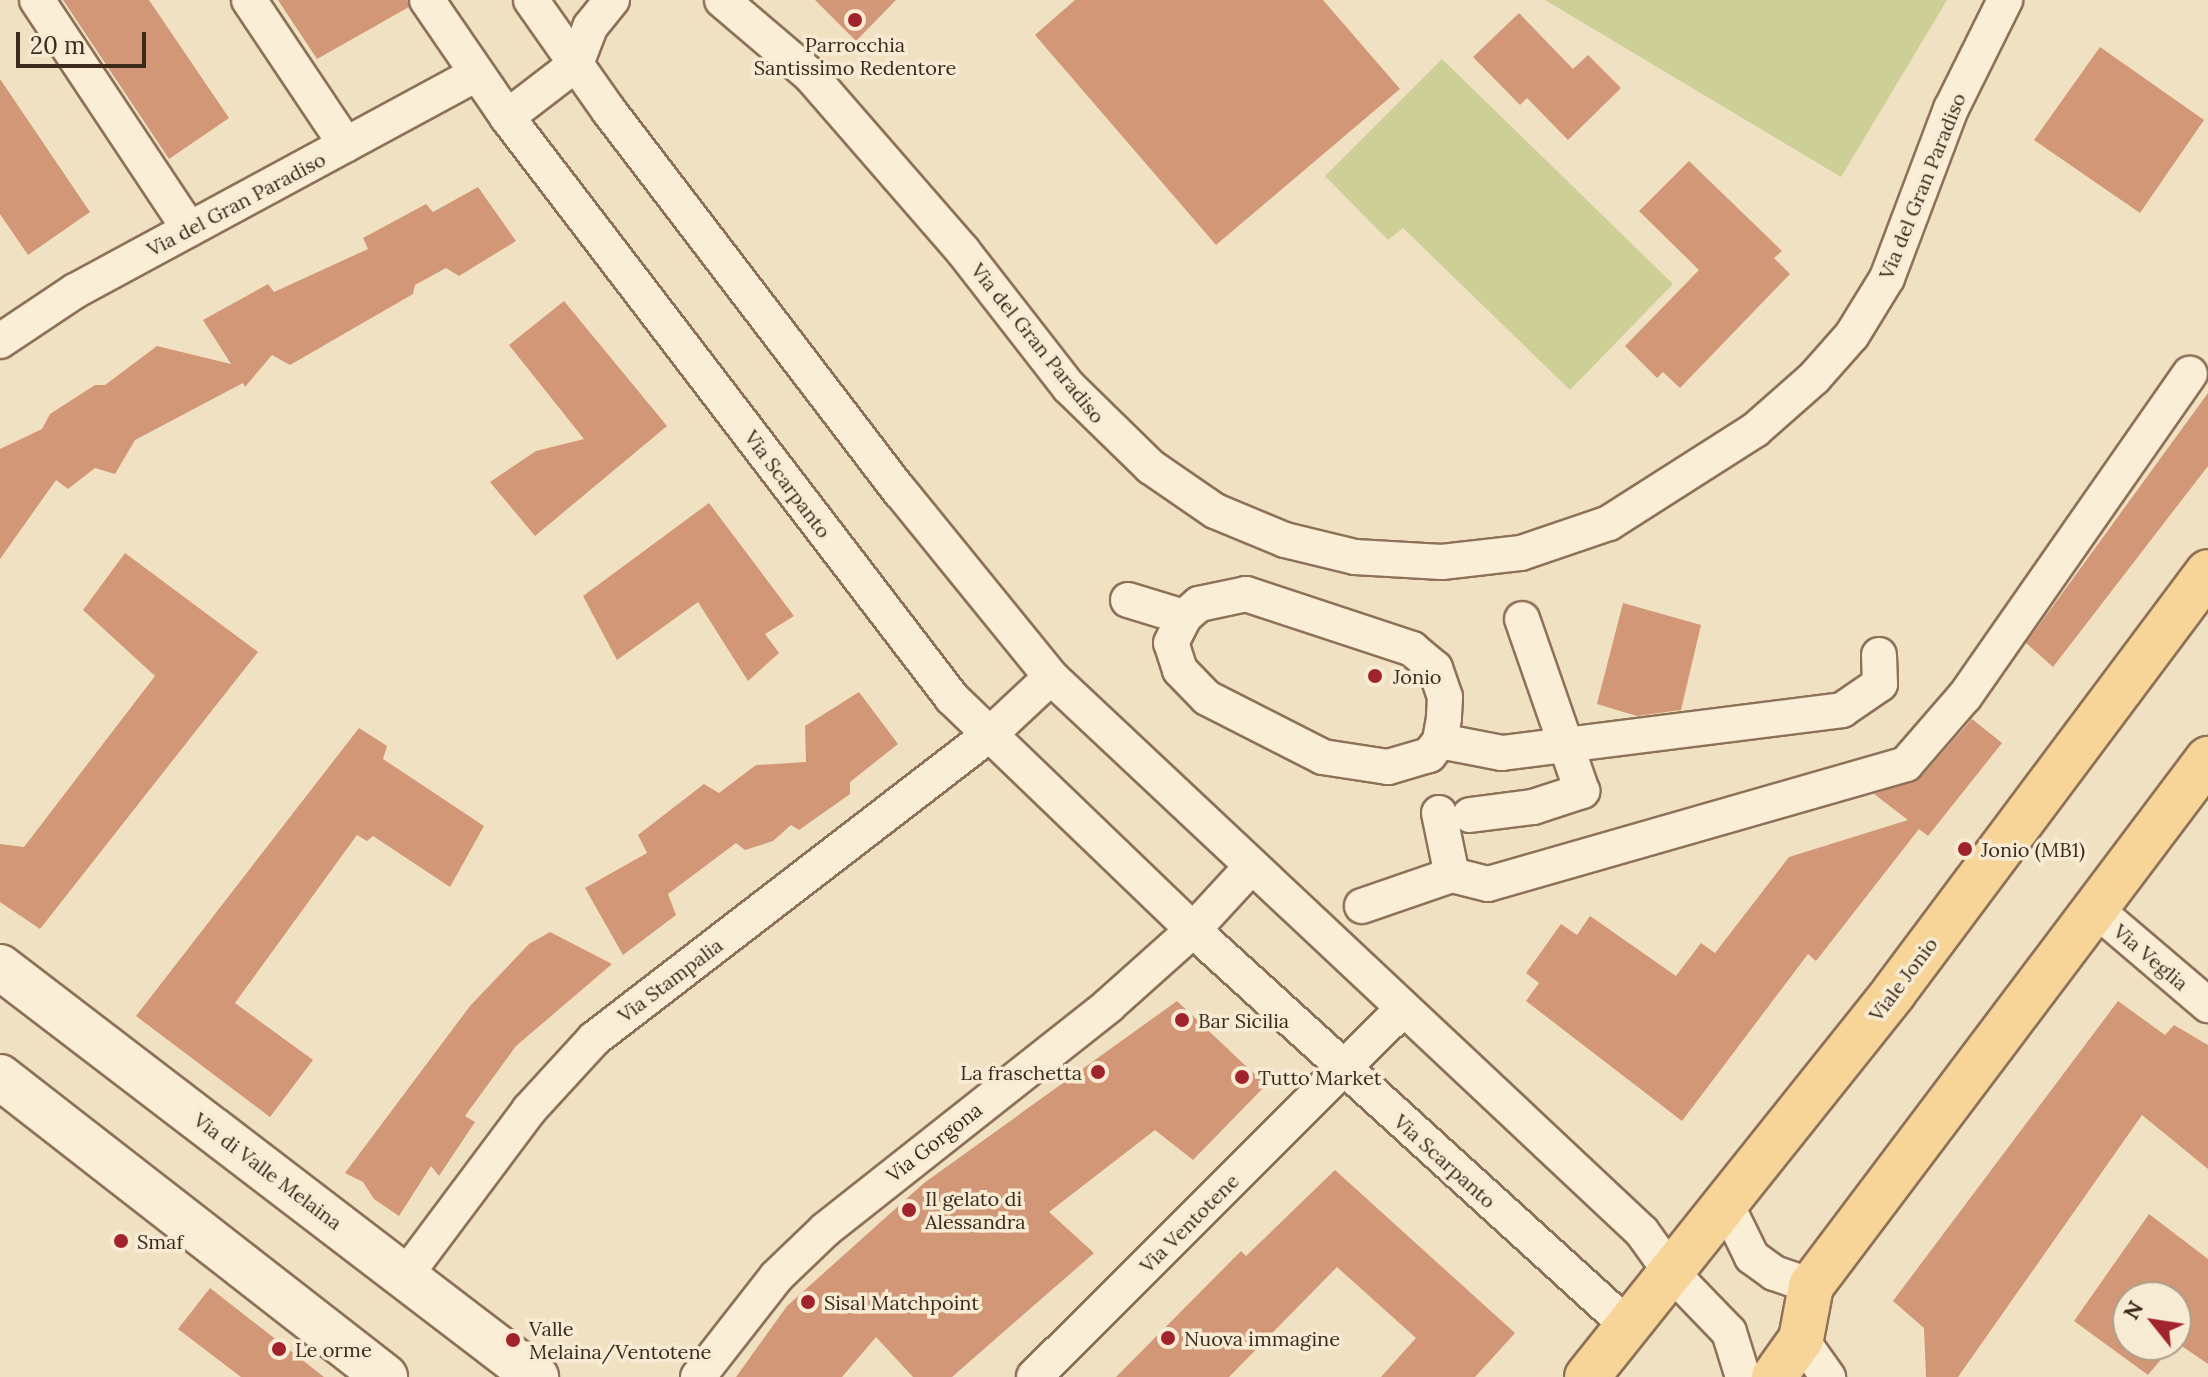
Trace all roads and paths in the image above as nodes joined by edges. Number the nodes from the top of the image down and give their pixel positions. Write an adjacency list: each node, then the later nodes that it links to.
1 (37, 0): 12 (street)
2 (249, 0): 11 (street)
3 (427, 0): 9 (street, Via Scarpanto)
4 (531, 0): 8 (street)
5 (612, 0): 8 (street)
6 (722, 0): 7 (street, Via del Gran Paradiso)
7 (2005, 0)
8 (576, 64): 10 (street); 20 (street)
9 (476, 74): 10 (street, Via Scarpanto); 11 (street, Via del Gran Paradiso)
10 (507, 117): 21 (street, Via Scarpanto)
11 (346, 145): 12 (street, Via del Gran Paradiso)
12 (189, 229): 13 (street, Via del Gran Paradiso)
13 (4, 329)
14 (2190, 374): 26 (street)
15 (2208, 572): 35 (main road, Viale Jonio)
16 (1128, 600): 17 (street)
17 (1184, 617): 22 (street); 22 (street)
18 (1522, 619): 23 (street)
19 (1879, 655): 23 (street)
20 (1051, 677): 21 (street, Via Stampalia); 25 (street)
21 (988, 736): 29 (street, Via Scarpanto); 37 (street, Via Stampalia)
22 (1440, 741): 23 (street)
23 (1568, 744): 26 (street)
24 (2208, 759): 28 (main road)
25 (1252, 866): 29 (street); 32 (street)
26 (1452, 875): 27 (street)
27 (1362, 906)
28 (2094, 908): 31 (street, Via Veglia); 38 (main road)
29 (1193, 930): 33 (street, Via Scarpanto); 43 (street, Via Gorgona)
30 (0, 967): 37 (main road, Via di Valle Melaina)
31 (2208, 1005)
32 (1402, 1010): 33 (street, Via Ventotene); 36 (street)
33 (1345, 1070): 39 (street, Via Scarpanto); 44 (street, Via Ventotene)
34 (0, 1077): 41 (main road)
35 (1726, 1204): 36 (main road, Viale Jonio); 38 (street)
36 (1670, 1271): 39 (main road, Viale Jonio); 46 (street)
37 (405, 1276): 42 (main road, Via di Valle Melaina)
38 (1811, 1286): 40 (main road)
39 (1627, 1325): 45 (main road, Viale Jonio)
40 (1801, 1339): 47 (main road); 48 (street)
41 (385, 1377)
42 (536, 1377)
43 (698, 1377)
44 (1034, 1377)
45 (1587, 1377)
46 (1743, 1377)
47 (1774, 1377)
48 (1828, 1377)

